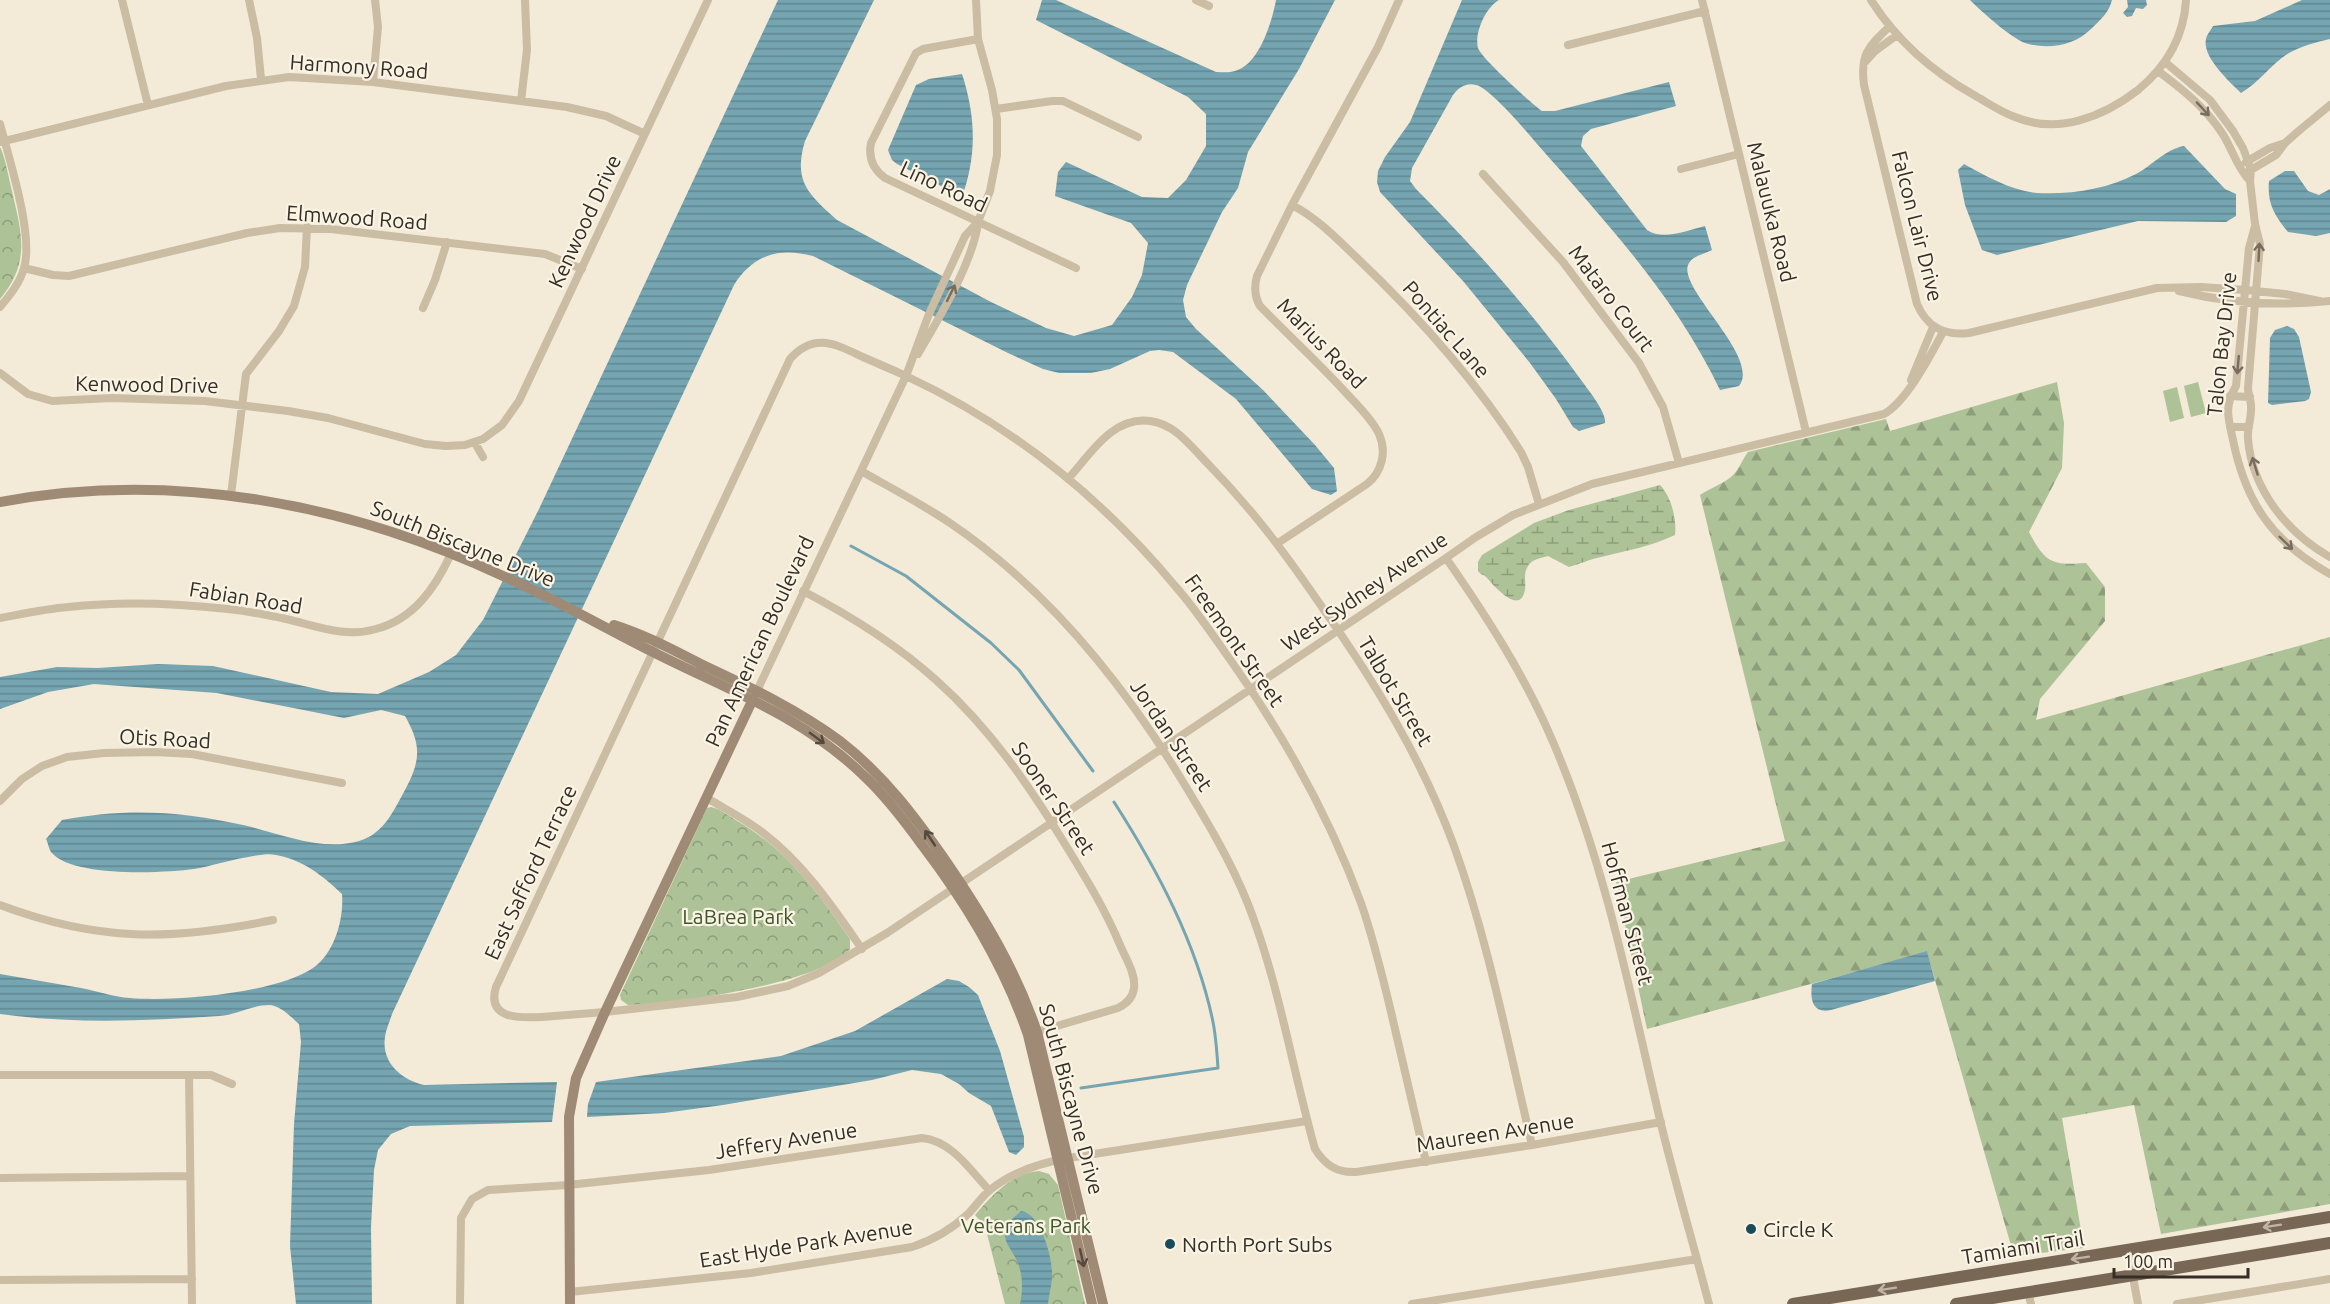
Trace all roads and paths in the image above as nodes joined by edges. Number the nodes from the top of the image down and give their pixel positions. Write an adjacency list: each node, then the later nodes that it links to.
1 (122, 0): 24 (street)
2 (249, 0): 21 (street)
3 (375, 0): 22 (street)
4 (525, 0): 23 (street)
5 (708, 0): 28 (street, Kenwood Drive)
6 (976, 0): 16 (street, Pan American Boulevard)
7 (1196, 0): 12 (street)
8 (1399, 0): 40 (street, Marius Road)
9 (1702, 0): 13 (street, Malauuka Road)
10 (1871, 0): 14 (street)
11 (2186, 0): 18 (street)
12 (1209, 6)
13 (1705, 11): 17 (street); 32 (street, Malauuka Road)
14 (1890, 26): 15 (street); 19 (street, Falcon Lair Drive)
15 (1897, 35): 19 (street); 20 (street)
16 (978, 39): 26 (street, Pan American Boulevard); 41 (street, Lino Road)
17 (1568, 45)
18 (2165, 62): 20 (street); 33 (street, Talon Bay Drive)
19 (1863, 69): 57 (street, Falcon Lair Drive)
20 (2158, 71): 34 (street, one-way to 34)
21 (261, 79): 22 (street, Harmony Road); 24 (street, Harmony Road)
22 (373, 82): 23 (street, Harmony Road)
23 (521, 101): 28 (street, Harmony Road)
24 (148, 105): 30 (street, Harmony Road)
25 (2330, 105): 31 (street)
26 (996, 109): 29 (street); 41 (street, Pan American Boulevard)
27 (0, 123): 30 (street)
28 (645, 134): 47 (street, Kenwood Drive)
29 (1138, 137)
30 (2, 141): 45 (street)
31 (2285, 143): 33 (street); 36 (street)
32 (1739, 154): 35 (street); 68 (street, Malauuka Road)
33 (2249, 160): 34 (street); 36 (street, Talon Bay Drive)
34 (2238, 164): 37 (street)
35 (1681, 169)
36 (2251, 170): 37 (street); 39 (street, Talon Bay Drive)
37 (2242, 173): 39 (street)
38 (1484, 174): 71 (street, Mataro Court)
39 (2250, 181): 42 (street, Talon Bay Drive)
40 (1292, 205): 76 (street, Pontiac Lane); 77 (street, Marius Road)
41 (978, 222): 46 (street, Lino Road); 61 (street, one-way to 41); 61 (street, Pan American Boulevard)
42 (2255, 224): 49 (street, Talon Bay Drive); 50 (street, Talon Bay Drive, one-way to 42)
43 (307, 227): 44 (street, Elmwood Road); 45 (street, Elmwood Road); 65 (street)
44 (447, 242): 47 (street, Elmwood Road); 56 (street)
45 (24, 268): 55 (street)
46 (1076, 268)
47 (582, 269): 69 (street, Kenwood Drive)
48 (2169, 288): 49 (street, Falcon Lair Drive); 51 (street, Falcon Lair Drive); 58 (street, Falcon Lair Drive)
49 (2245, 290): 50 (street, Falcon Lair Drive); 51 (street, Talon Bay Drive)
50 (2256, 291): 52 (street, Talon Bay Drive); 53 (street, Falcon Lair Drive)
51 (2244, 300): 52 (street, Falcon Lair Drive); 63 (street, Talon Bay Drive, one-way to 63)
52 (2255, 301): 53 (street, Falcon Lair Drive); 64 (street, Talon Bay Drive)
53 (2319, 301): 54 (street)
54 (2330, 301)
55 (0, 307)
56 (423, 308)
57 (1933, 327): 58 (street, Falcon Lair Drive); 62 (street)
58 (1943, 332): 62 (street, West Sydney Avenue)
59 (788, 365): 61 (street, Freemont Street); 85 (street, East Safford Terrace)
60 (0, 373): 65 (street, Kenwood Drive)
61 (906, 376): 72 (street, Pan American Boulevard); 73 (street, Freemont Street)
62 (1908, 387): 68 (street, West Sydney Avenue)
63 (2230, 396): 64 (street); 66 (street, Talon Bay Drive)
64 (2250, 397): 67 (street, Talon Bay Drive)
65 (241, 405): 69 (street, Kenwood Drive); 74 (street)
66 (2230, 427): 67 (street); 81 (street, Talon Bay Drive, one-way to 81)
67 (2249, 427): 79 (street, Talon Bay Drive, one-way to 67)
68 (1806, 432): 71 (street, West Sydney Avenue)
69 (476, 443): 70 (street)
70 (483, 457)
71 (1679, 464): 76 (street, West Sydney Avenue)
72 (861, 471): 82 (street, Pan American Boulevard); 88 (street, Jordan Street)
73 (1068, 479): 77 (street, Talbot Street); 86 (street, Freemont Street)
74 (231, 495): 75 (street, South Biscayne Drive); 78 (street, South Biscayne Drive)
75 (0, 502)
76 (1539, 504): 80 (street, West Sydney Avenue)
77 (1278, 543): 84 (street, Talbot Street)
78 (451, 554): 83 (street, Fabian Road); 85 (street, South Biscayne Drive)
79 (2330, 557)
80 (1446, 558): 84 (street, West Sydney Avenue); 103 (street, Hoffman Street)
81 (2330, 574)
82 (803, 591): 87 (street, Pan American Boulevard); 92 (street, Sooner Street)
83 (0, 618)
84 (1338, 630): 86 (street, West Sydney Avenue); 104 (street, Talbot Street)
85 (656, 648): 87 (street, South Biscayne Drive); 97 (street, East Safford Terrace)
86 (1250, 689): 88 (street, West Sydney Avenue); 106 (street, Freemont Street)
87 (755, 695): 90 (street, Pan American Boulevard); 93 (street, South Biscayne Drive)
88 (1162, 747): 92 (street, West Sydney Avenue); 102 (street, Jordan Street)
89 (342, 783): 91 (street, Otis Road)
90 (707, 798): 96 (street); 97 (street, Pan American Boulevard)
91 (0, 801)
92 (1052, 821): 93 (street, West Sydney Avenue); 98 (street, Sooner Street)
93 (957, 885): 96 (street, West Sydney Avenue); 98 (street, South Biscayne Drive)
94 (0, 905): 95 (street)
95 (273, 920)
96 (862, 949): 97 (street, East Safford Terrace)
97 (604, 1012): 110 (street, Pan American Boulevard)
98 (1033, 1033): 105 (street, South Biscayne Drive)
99 (189, 1075): 100 (street); 101 (street); 108 (street)
100 (0, 1076)
101 (232, 1084)
102 (1307, 1121): 105 (street, East Hyde Park Avenue); 107 (street, Jordan Street)
103 (1661, 1122): 104 (street, Maureen Avenue); 115 (street, Hoffman Street)
104 (1532, 1145): 106 (street, Maureen Avenue)
105 (1063, 1159): 111 (street, East Hyde Park Avenue); 125 (street, South Biscayne Drive, one-way to 125); 126 (street, South Biscayne Drive)
106 (1426, 1162): 107 (street, Maureen Avenue)
107 (1335, 1169)
108 (190, 1176): 109 (street); 117 (street)
109 (0, 1178)
110 (568, 1185): 111 (street, Jeffery Avenue); 120 (street, Pan American Boulevard); 123 (street, Jeffery Avenue)
111 (989, 1190): 120 (street, East Hyde Park Avenue)
112 (2330, 1217): 114 (main road, Tamiami Trail, one-way to 114)
113 (2330, 1243): 116 (main road)
114 (2128, 1250): 116 (street); 129 (main road, Tamiami Trail, one-way to 129)
115 (1697, 1259): 127 (street); 128 (street, Hoffman Street)
116 (2133, 1276): 121 (main road); 131 (street)
117 (192, 1279): 119 (street); 122 (street)
118 (2330, 1279): 132 (street)
119 (0, 1280)
120 (570, 1292): 124 (street, Pan American Boulevard)
121 (2030, 1298): 130 (main road)
122 (192, 1304)
123 (460, 1304)
124 (570, 1304)
125 (1092, 1304)
126 (1103, 1304)
127 (1412, 1304)
128 (1709, 1304)
129 (1793, 1304)
130 (1956, 1304)
131 (2138, 1304)
132 (2177, 1304)

